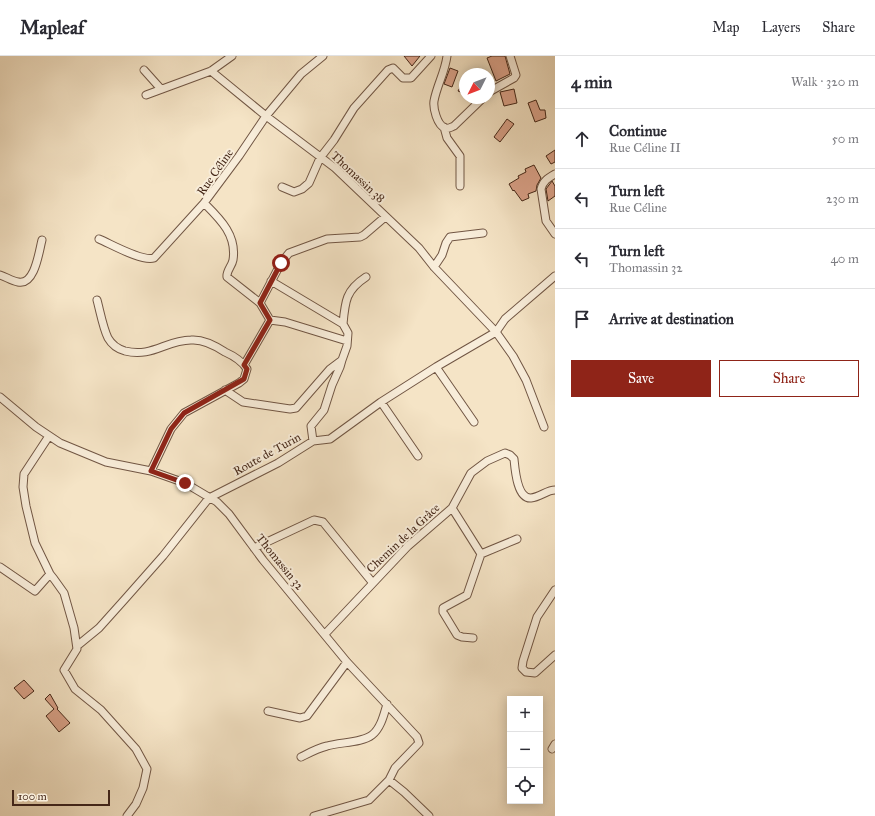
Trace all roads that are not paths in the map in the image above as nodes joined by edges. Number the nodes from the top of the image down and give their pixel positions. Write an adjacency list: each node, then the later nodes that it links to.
1 (232, 56): 7 (street)
2 (323, 56): 12 (street, Rue Céline)
3 (431, 56): 14 (street)
4 (447, 56): 13 (street)
5 (510, 56): 9 (street)
6 (144, 70): 8 (street)
7 (211, 70): 8 (street); 12 (street, Thomassin 38)
8 (161, 89): 10 (street)
9 (495, 89)
10 (146, 95)
11 (476, 104): 13 (street)
12 (266, 116): 14 (street, Thomassin 38); 18 (street, Rue Céline)
13 (444, 128): 16 (street)
14 (320, 158): 17 (street); 19 (street, Thomassin 38)
15 (555, 174): 21 (street)
16 (460, 186)
17 (282, 187)
18 (204, 203): 22 (street); 30 (street, Rue Céline)
19 (385, 217): 24 (street, Thomassin 38); 28 (street)
20 (483, 233): 24 (street)
21 (555, 234)
22 (99, 239)
23 (42, 240): 25 (street)
24 (434, 267): 33 (street, Thomassin 38)
25 (0, 275)
26 (366, 276): 32 (street)
27 (555, 276): 33 (street, Route de Turin)
28 (271, 281): 30 (street); 32 (street)
29 (97, 300): 36 (street)
30 (260, 303): 31 (street, Rue Céline)
31 (270, 320): 34 (street); 36 (street)
32 (343, 324): 34 (street)
33 (496, 332): 37 (street, Route de Turin); 42 (street, Thomassin 38)
34 (347, 341): 35 (street)
35 (342, 360): 38 (street); 44 (street)
36 (244, 365): 38 (street)
37 (436, 367): 40 (street, Route de Turin); 41 (street)
38 (225, 390): 46 (street)
39 (0, 397): 43 (street, Thomassin 32)
40 (381, 402): 44 (street, Route de Turin); 45 (street)
41 (474, 422)
42 (544, 427)
43 (49, 436): 46 (street, Thomassin 32); 54 (street)
44 (313, 441): 48 (street, Route de Turin)
45 (418, 456)
46 (151, 471): 48 (street, Thomassin 32)
47 (555, 490): 49 (street, Chemin de la Grâce)
48 (209, 498): 51 (street, Thomassin 32); 59 (street, Route de Turin)
49 (452, 508): 52 (street); 55 (street, Chemin de la Grâce)
50 (517, 540): 52 (street)
51 (254, 548): 55 (street); 57 (street, Thomassin 32)
52 (481, 554): 58 (street)
53 (0, 567): 54 (street)
54 (50, 574): 59 (street)
55 (372, 582): 57 (street, Chemin de la Grâce)
56 (555, 590): 60 (street)
57 (325, 634): 61 (street, Thomassin 32)
58 (473, 638)
59 (77, 646): 66 (street)
60 (554, 658)
61 (347, 662): 62 (street, Thomassin 32); 63 (street)
62 (387, 704): 64 (street); 65 (street, Thomassin 32)
63 (268, 711)
64 (301, 757)
65 (389, 780): 67 (street); 68 (street)
66 (127, 816)
67 (314, 816)
68 (429, 816)

